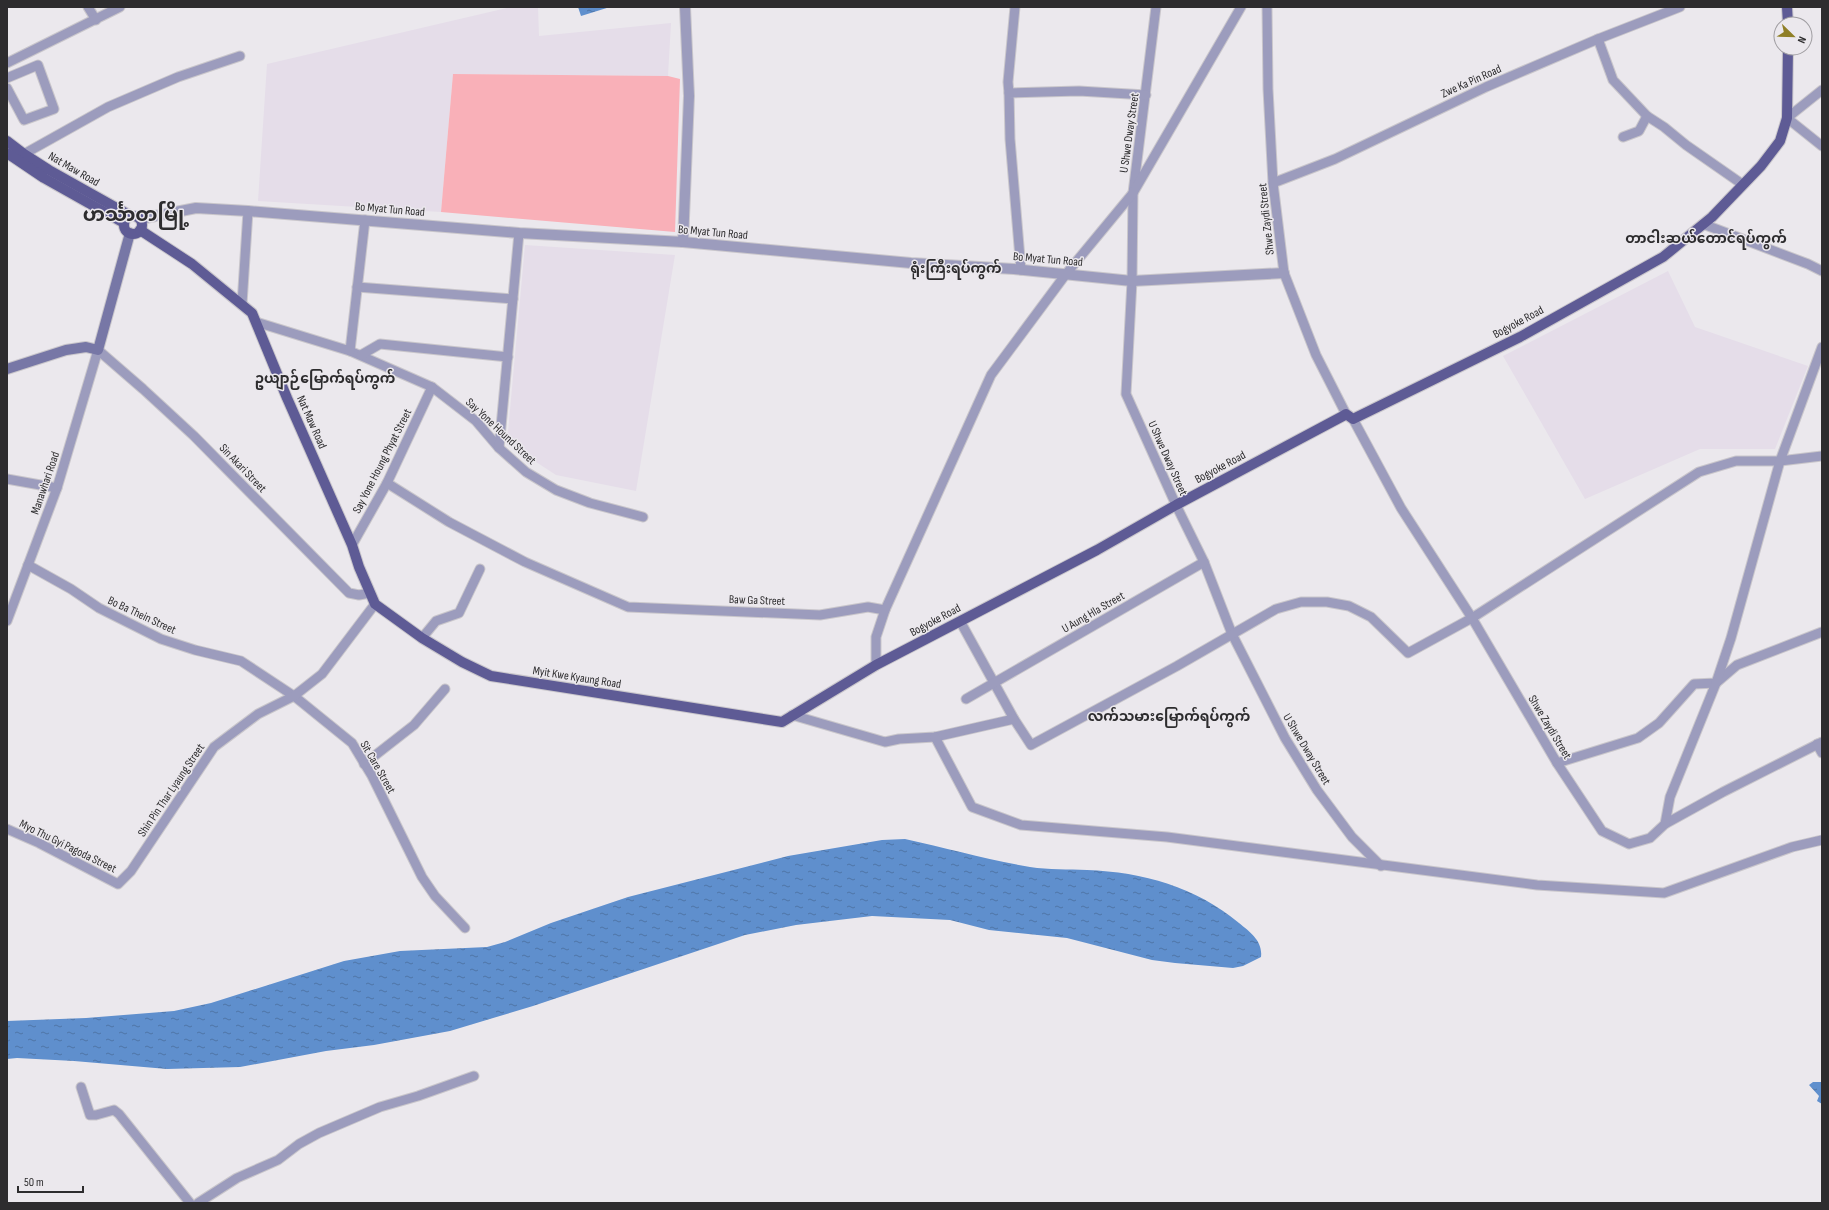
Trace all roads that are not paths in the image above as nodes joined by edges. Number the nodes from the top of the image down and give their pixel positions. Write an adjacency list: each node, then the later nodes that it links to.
1 (88, 7): 9 (street)
2 (120, 7): 9 (street)
3 (685, 7): 36 (street)
4 (1015, 7): 17 (street)
5 (1156, 7): 18 (street, U Shwe Dway Street)
6 (1241, 7): 28 (street)
7 (1267, 7): 26 (street, Shwe Zaydi Street)
8 (1680, 7): 10 (street, Zwe Ka Pin Road)
9 (96, 20): 13 (street)
10 (1598, 39): 19 (street); 26 (street, Zwe Ka Pin Road)
11 (240, 56): 24 (street)
12 (1788, 56): 20 (main road, Bogyoke Road)
13 (7, 63)
14 (7, 78): 15 (street)
15 (7, 88)
16 (1822, 90): 20 (street)
17 (1009, 93): 18 (street); 37 (street)
18 (1146, 95): 28 (street, U Shwe Dway Street)
19 (1647, 116): 21 (street); 27 (street)
20 (1787, 118): 23 (street); 27 (main road, Bogyoke Road)
21 (1623, 137)
22 (7, 141): 24 (main road, Nat Maw Road)
23 (1822, 146)
24 (24, 154): 30 (main road, Nat Maw Road)
25 (9, 158): 30 (main road, Nat Maw Road)
26 (1273, 183): 39 (street, Shwe Zaydi Street)
27 (1742, 184): 32 (main road, Bogyoke Road)
28 (1133, 193): 40 (street); 41 (street, U Shwe Dway Street)
29 (248, 211): 30 (street, Bo Myat Tun Road); 31 (street, Bo Myat Tun Road); 44 (street)
30 (132, 219): 33 (main road); 34 (main road)
31 (365, 220): 35 (street, Bo Myat Tun Road); 42 (street)
32 (1703, 224): 38 (street); 53 (main road, Bogyoke Road)
33 (140, 230): 34 (main road); 44 (main road, Nat Maw Road)
34 (130, 233): 47 (main road)
35 (519, 234): 36 (street, Bo Myat Tun Road); 43 (street)
36 (682, 242): 37 (street, Bo Myat Tun Road)
37 (1021, 270): 40 (street, Bo Myat Tun Road)
38 (1822, 271)
39 (1284, 273): 41 (street, Bo Myat Tun Road); 53 (street, Shwe Zaydi Street)
40 (1066, 274): 41 (street, Bo Myat Tun Road); 68 (street)
41 (1132, 281): 60 (street, U Shwe Dway Street)
42 (357, 288): 43 (street); 48 (street)
43 (513, 299): 50 (street)
44 (242, 304): 45 (main road, Nat Maw Road)
45 (256, 322): 48 (street, Say Yone Hound Street); 62 (main road, Nat Maw Road)
46 (1822, 347): 56 (street)
47 (98, 350): 51 (main road); 59 (street, Manawhari Road); 66 (street, Sin Akari Street)
48 (350, 351): 49 (street, Say Yone Hound Street)
49 (361, 356): 50 (street); 52 (street, Say Yone Hound Street)
50 (508, 357): 54 (street)
51 (7, 369)
52 (432, 387): 54 (street, Say Yone Hound Street); 58 (street, Say Yone Houng Phyat Street)
53 (1350, 417): 60 (main road, Bogyoke Road); 69 (street, Shwe Zaydi Street)
54 (499, 448): 61 (street, Say Yone Hound Street)
55 (1822, 456): 56 (street)
56 (1780, 462): 69 (street); 77 (street)
57 (7, 479): 59 (street)
58 (387, 483): 62 (street, Say Yone Houng Phyat Street); 68 (street, Baw Ga Street)
59 (57, 488): 64 (street, Manawhari Road)
60 (1176, 505): 63 (street, U Shwe Dway Street); 71 (main road, Bogyoke Road)
61 (643, 517)
62 (352, 546): 66 (main road, Nat Maw Road)
63 (1204, 562): 73 (street, U Shwe Dway Street); 76 (street, U Aung Hla Street)
64 (28, 565): 70 (street, Manawhari Road); 79 (street, Bo Ba Thein Street)
65 (480, 569): 74 (street)
66 (370, 594): 67 (main road, Nat Maw Road)
67 (375, 604): 74 (main road, Myit Kwe Kyaung Road); 79 (street)
68 (885, 610): 75 (street)
69 (1472, 618): 73 (street); 86 (street, Shwe Zaydi Street)
70 (7, 621)
71 (960, 622): 75 (main road, Bogyoke Road); 76 (street)
72 (1822, 632): 77 (street)
73 (1232, 634): 82 (street); 91 (street, U Shwe Dway Street)
74 (422, 638): 81 (main road, Myit Kwe Kyaung Road)
75 (876, 665): 81 (main road, Bogyoke Road)
76 (994, 682): 80 (street, U Aung Hla Street); 82 (street)
77 (1716, 683): 86 (street); 88 (street)
78 (445, 689): 87 (street)
79 (294, 696): 87 (street, Sit Care Street); 92 (street, Shin Pin Thar Lyaung Street)
80 (966, 699)
81 (792, 715): 83 (street)
82 (1014, 719): 83 (street)
83 (935, 737): 91 (street)
84 (1820, 743): 85 (street); 88 (street, Shwe Zaydi Street)
85 (1822, 753)
86 (1557, 763): 88 (street, Shwe Zaydi Street)
87 (364, 764): 93 (street, Sit Care Street)
88 (1665, 824)
89 (7, 829): 92 (street, Myo Thu Gyi Pagoda Street)
90 (1822, 840): 91 (street)
91 (1381, 866)
92 (118, 884)
93 (465, 928)
94 (474, 1076): 97 (street)
95 (81, 1087): 96 (street)
96 (190, 1203)
97 (198, 1203)

